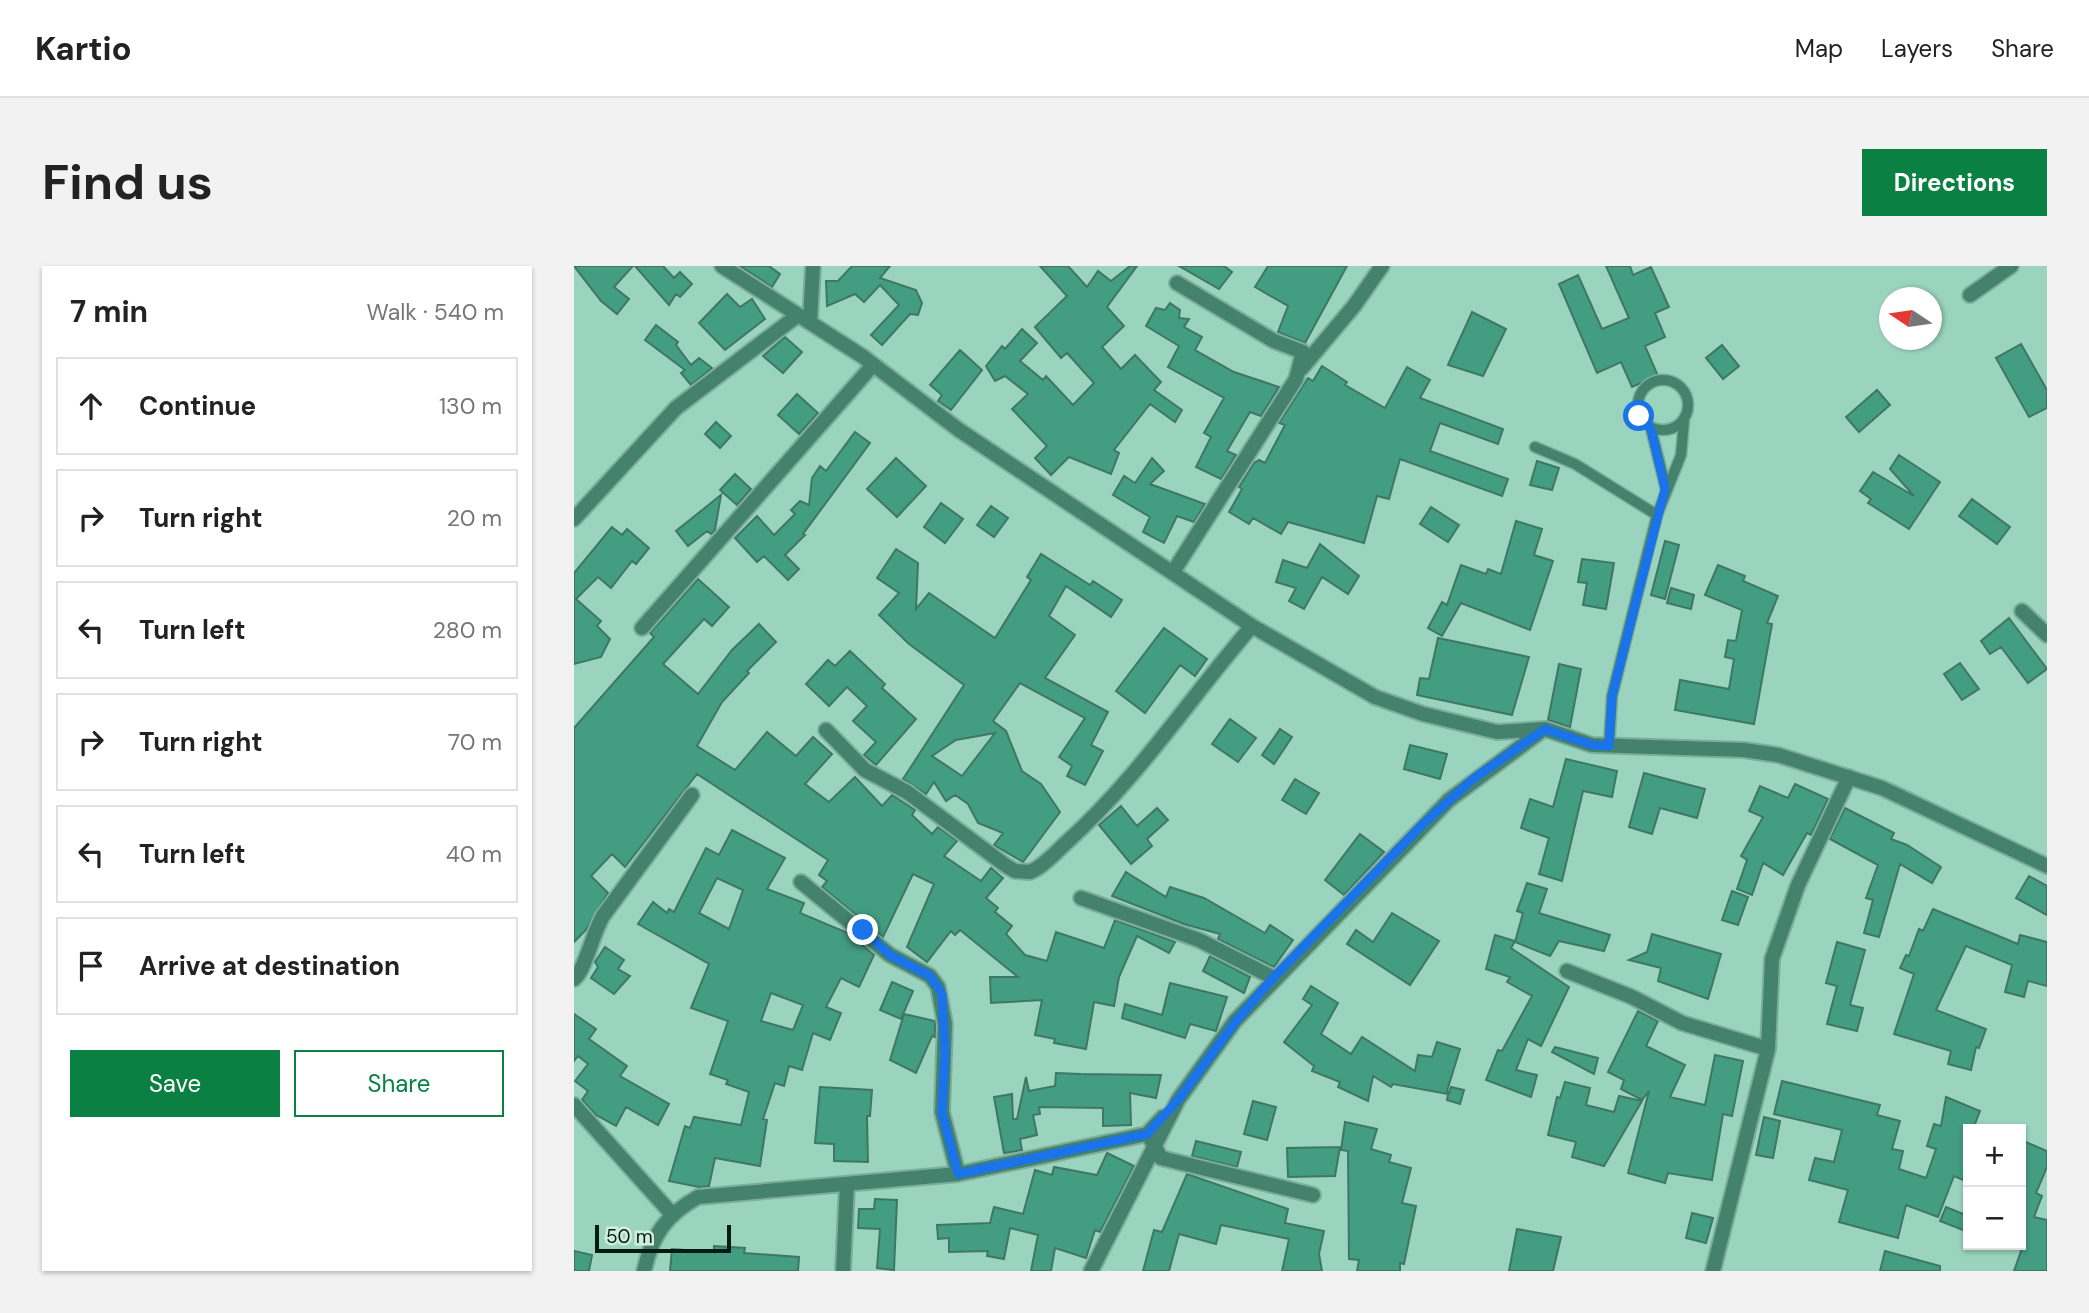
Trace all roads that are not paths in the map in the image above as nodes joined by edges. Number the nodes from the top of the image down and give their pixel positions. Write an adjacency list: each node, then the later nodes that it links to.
1 (722, 266): 7 (street)
2 (813, 266): 7 (street)
3 (1382, 266): 9 (street)
4 (2011, 266): 6 (street)
5 (1177, 283): 9 (street)
6 (1970, 295)
7 (804, 318): 8 (street); 15 (street)
8 (873, 365): 16 (street); 19 (street)
9 (1300, 370): 16 (street)
10 (1684, 421): 11 (lane); 11 (lane); 13 (lane)
11 (1651, 429): 13 (lane)
12 (1535, 447): 14 (lane)
13 (1665, 489): 14 (lane)
14 (1657, 515): 23 (lane)
15 (574, 519)
16 (1173, 572): 18 (street)
17 (2022, 611): 20 (street)
18 (1252, 626): 21 (street); 22 (street)
19 (642, 628)
20 (2047, 635)
21 (1545, 729): 23 (street); 30 (street)
22 (826, 730)
23 (1609, 746): 24 (street)
24 (1849, 777): 26 (street); 32 (street)
25 (692, 795): 31 (street)
26 (2047, 866)
27 (801, 882): 35 (street)
28 (1081, 898): 30 (street)
29 (1567, 971): 32 (street)
30 (1273, 978): 34 (street)
31 (574, 979)
32 (1768, 1049): 42 (street)
33 (574, 1105): 38 (street)
34 (1150, 1139): 35 (street); 37 (street); 41 (street)
35 (958, 1174): 36 (street)
36 (847, 1184): 38 (street); 40 (street)
37 (1313, 1195)
38 (671, 1213): 39 (street)
39 (644, 1271)
40 (843, 1271)
41 (1091, 1271)
42 (1713, 1271)

